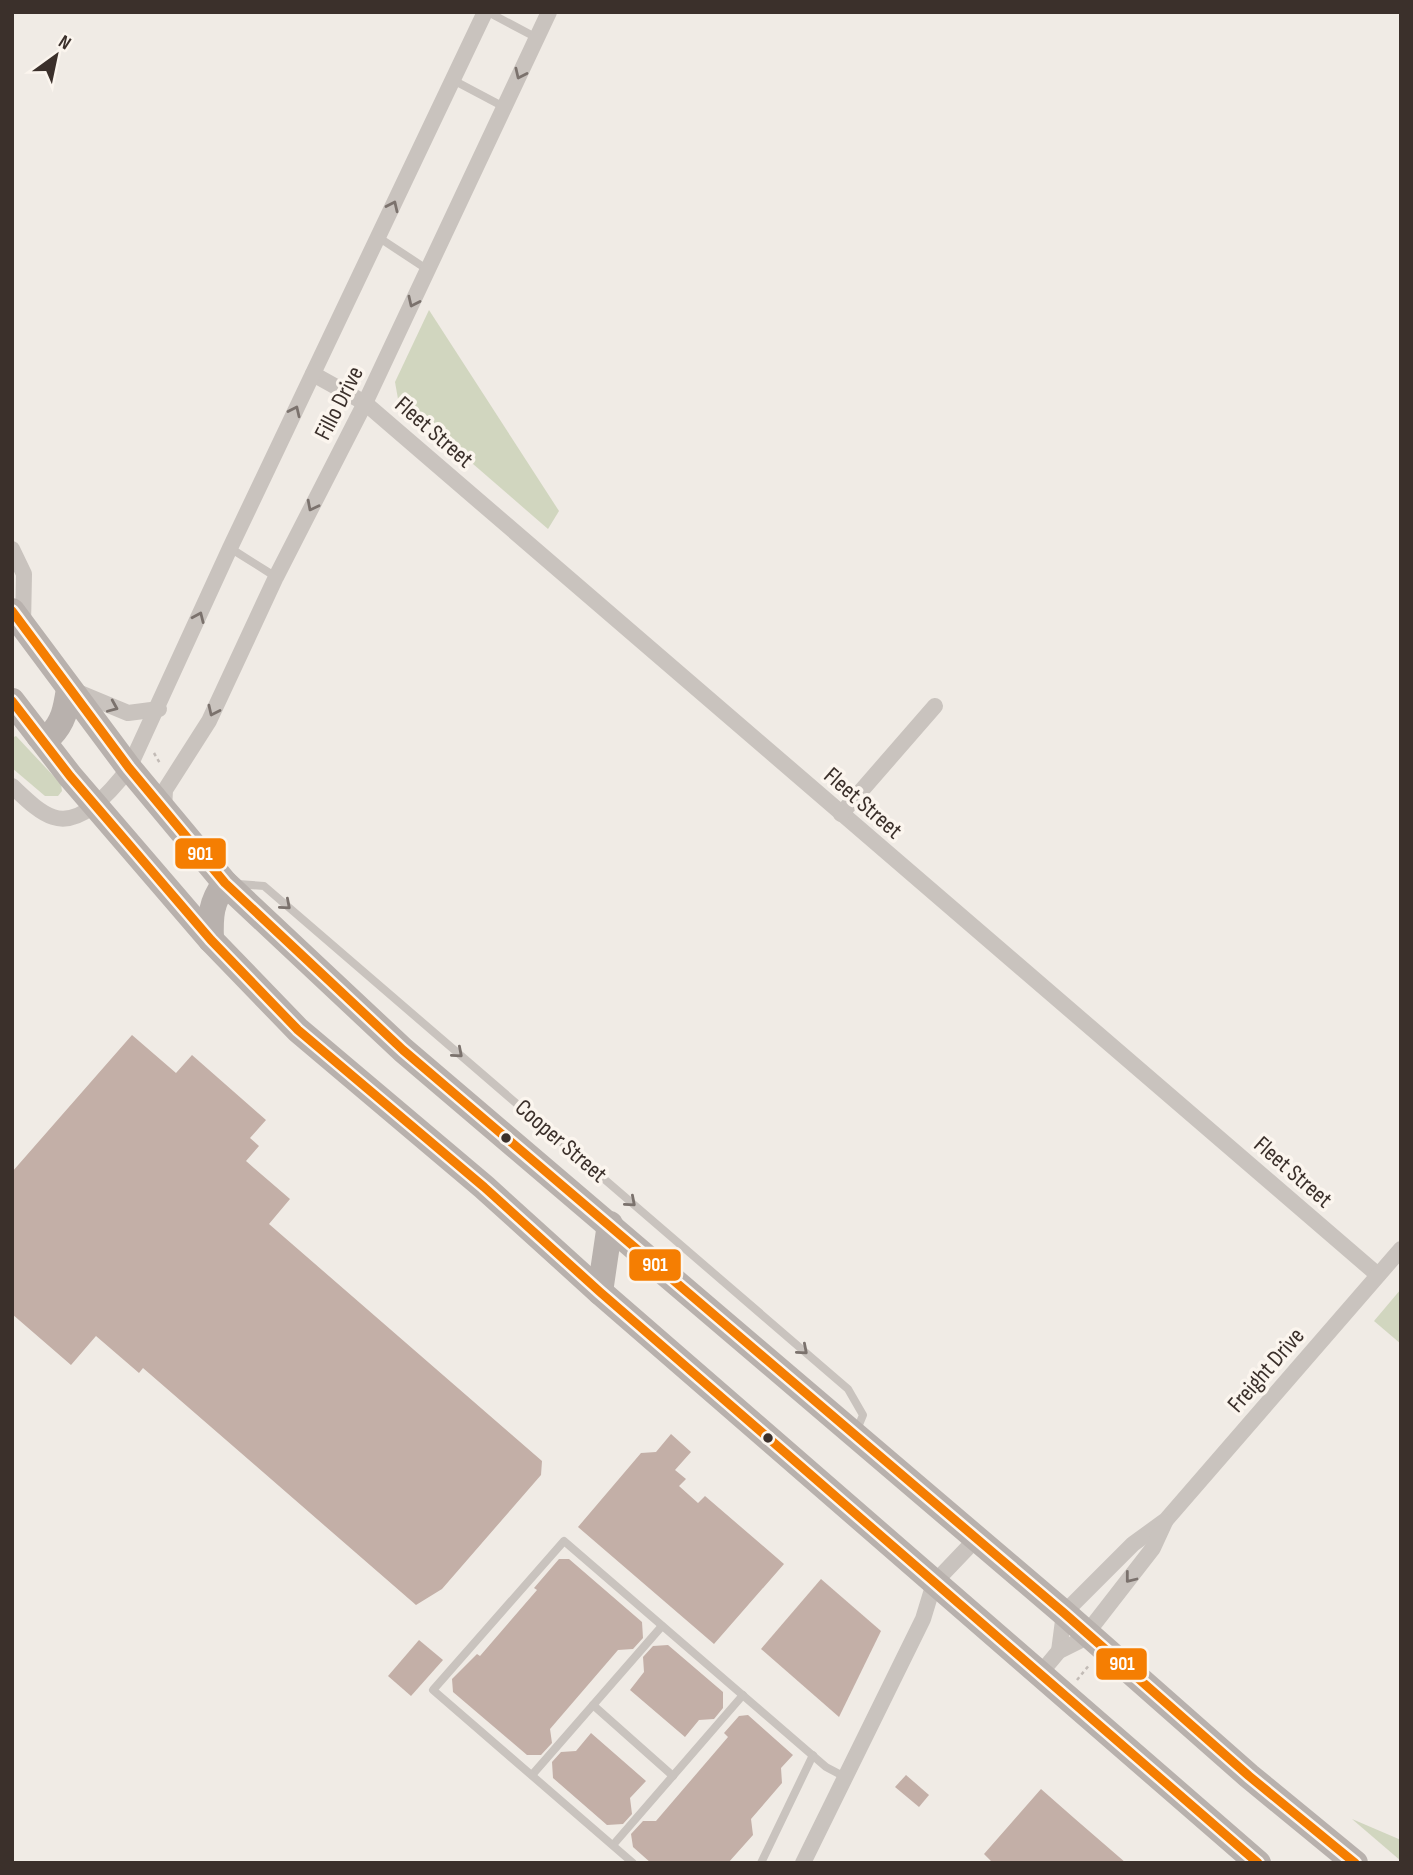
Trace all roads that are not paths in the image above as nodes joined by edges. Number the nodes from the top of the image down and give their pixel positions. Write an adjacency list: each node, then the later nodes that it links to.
1 (487, 12): 3 (lane); 4 (street, Fillo Drive)
2 (549, 12): 3 (street, Fillo Drive)
3 (537, 38): 5 (street, Fillo Drive, one-way to 5)
4 (453, 80): 5 (lane); 6 (street, Fillo Drive, one-way to 4)
5 (505, 107): 7 (street, Fillo Drive)
6 (378, 237): 7 (lane); 8 (street, Fillo Drive)
7 (428, 270): 9 (street, Fillo Drive, one-way to 9)
8 (313, 374): 9 (street, Fleet Street); 10 (street, Fillo Drive, one-way to 8)
9 (365, 403): 12 (street, Fillo Drive, one-way to 12); 23 (street, Fleet Street)
10 (230, 548): 12 (lane); 17 (street, Fillo Drive, one-way to 10)
11 (12, 549): 13 (street, Cooper Street)
12 (276, 577): 22 (street, Fillo Drive, one-way to 22)
13 (18, 618): 14 (main road, Cooper Street)
14 (69, 689): 17 (street, one-way to 17); 18 (main road); 19 (main road, Cooper Street)
15 (12, 701): 18 (main road)
16 (935, 706): 23 (street)
17 (159, 709): 19 (street, Fillo Drive)
18 (39, 736): 21 (main road)
19 (129, 768): 21 (street); 22 (main road, Cooper Street)
20 (12, 786): 21 (street)
21 (93, 804): 25 (main road)
22 (164, 809): 24 (main road, Cooper Street)
23 (841, 814): 28 (street, Fleet Street)
24 (225, 883): 25 (main road); 26 (main road, Cooper Street); 30 (lane, Cooper Street, one-way to 30)
25 (211, 940): 29 (main road)
26 (610, 1224): 29 (main road); 30 (main road, Cooper Street)
27 (1401, 1249): 28 (street, Freight Drive)
28 (1378, 1275): 31 (street, Freight Drive)
29 (600, 1292): 33 (main road)
30 (855, 1435): 32 (main road, Cooper Street)
31 (1166, 1520): 34 (street, Freight Drive); 36 (street, Freight Drive, one-way to 36)
32 (977, 1538): 33 (street); 34 (main road, Cooper Street)
33 (934, 1583): 38 (main road); 44 (street)
34 (1065, 1613): 36 (main road, Cooper Street); 37 (street)
35 (662, 1626): 39 (lane); 40 (lane); 42 (lane)
36 (1087, 1633): 37 (street, Freight Drive); 50 (main road, Cooper Street)
37 (1059, 1651): 38 (street, Freight Drive)
38 (1039, 1675): 49 (main road)
39 (743, 1695): 41 (lane); 43 (lane)
40 (593, 1705): 42 (lane); 43 (lane)
41 (813, 1755): 44 (lane); 47 (lane)
42 (532, 1775): 45 (lane)
43 (673, 1776): 45 (lane)
44 (845, 1777): 48 (street)
45 (612, 1845): 46 (lane)
46 (632, 1863)
47 (761, 1863)
48 (803, 1863)
49 (1258, 1863)
50 (1355, 1863)

